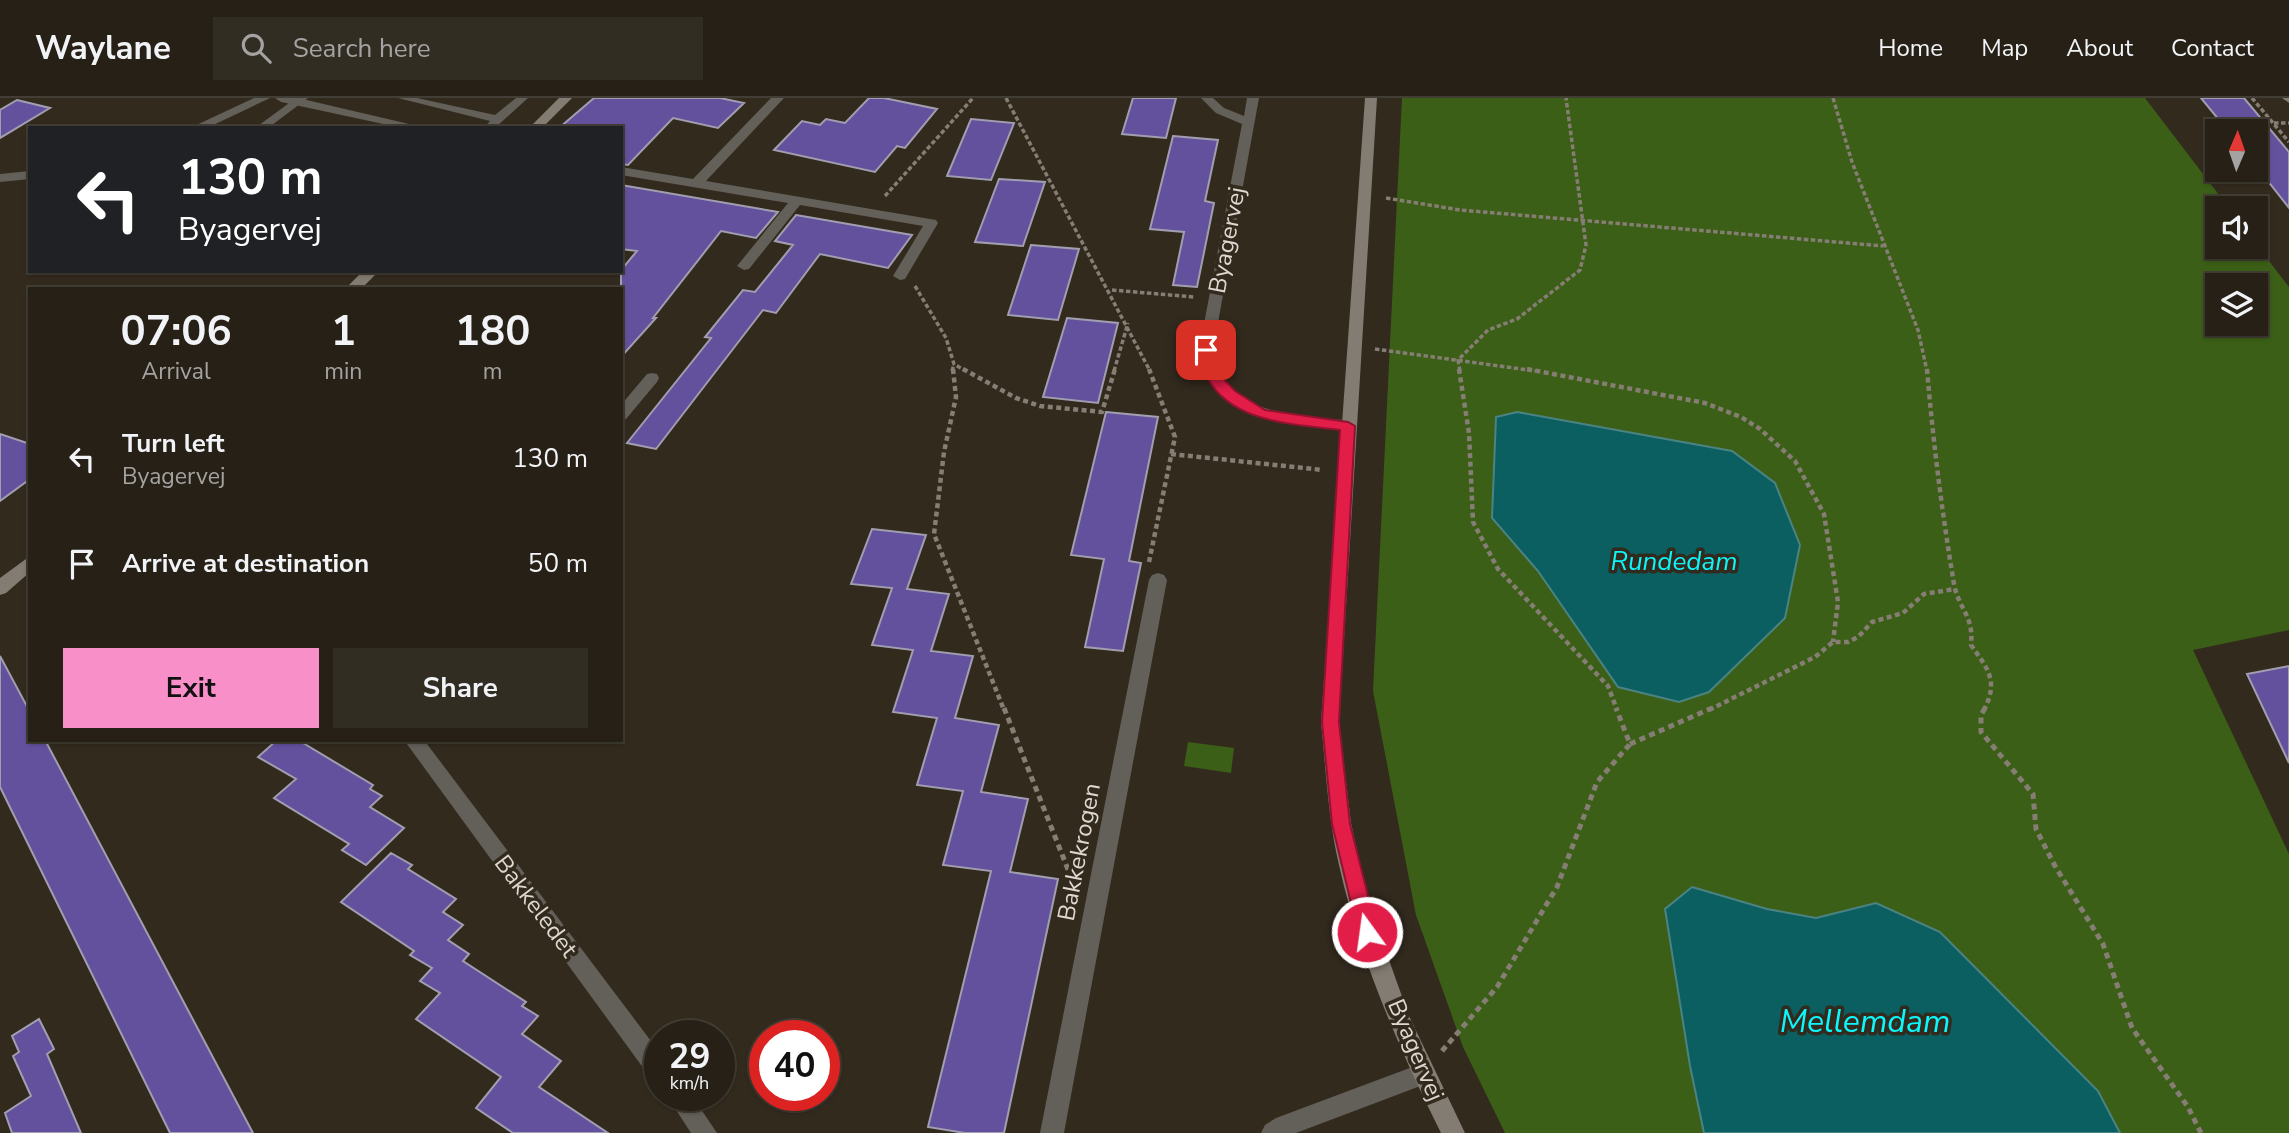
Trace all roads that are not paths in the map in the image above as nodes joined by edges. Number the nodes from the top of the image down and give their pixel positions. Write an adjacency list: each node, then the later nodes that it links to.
1 (264, 98): 13 (street)
2 (281, 98): 10 (street)
3 (403, 98): 12 (lane)
4 (523, 98): 12 (lane)
5 (566, 98): 16 (street)
6 (778, 98): 20 (street)
7 (1207, 98): 11 (street)
8 (1254, 98): 11 (street, Byagervej)
9 (1371, 98): 28 (street, Byagervej)
10 (300, 100): 14 (lane); 15 (street)
11 (1249, 122): 28 (street, Byagervej)
12 (493, 123)
13 (201, 126)
14 (263, 126)
15 (412, 126)
16 (537, 126)
17 (623, 171): 20 (street)
18 (28, 175): 19 (street)
19 (0, 178)
20 (695, 184): 21 (street)
21 (796, 201): 22 (street); 24 (street)
22 (744, 266)
23 (370, 273): 25 (street)
24 (900, 276)
25 (354, 287)
26 (652, 378): 27 (street)
27 (623, 413)
28 (1348, 426): 34 (street, Byagervej)
29 (28, 564): 31 (street)
30 (1158, 580): 37 (street, Bakkekrogen)
31 (0, 588)
32 (414, 742): 33 (street, Bakkeledet)
33 (644, 1050)
34 (1423, 1074): 38 (street); 39 (street, Byagervej)
35 (688, 1111): 36 (street)
36 (705, 1133)
37 (1052, 1133)
38 (1273, 1133)
39 (1453, 1133)

